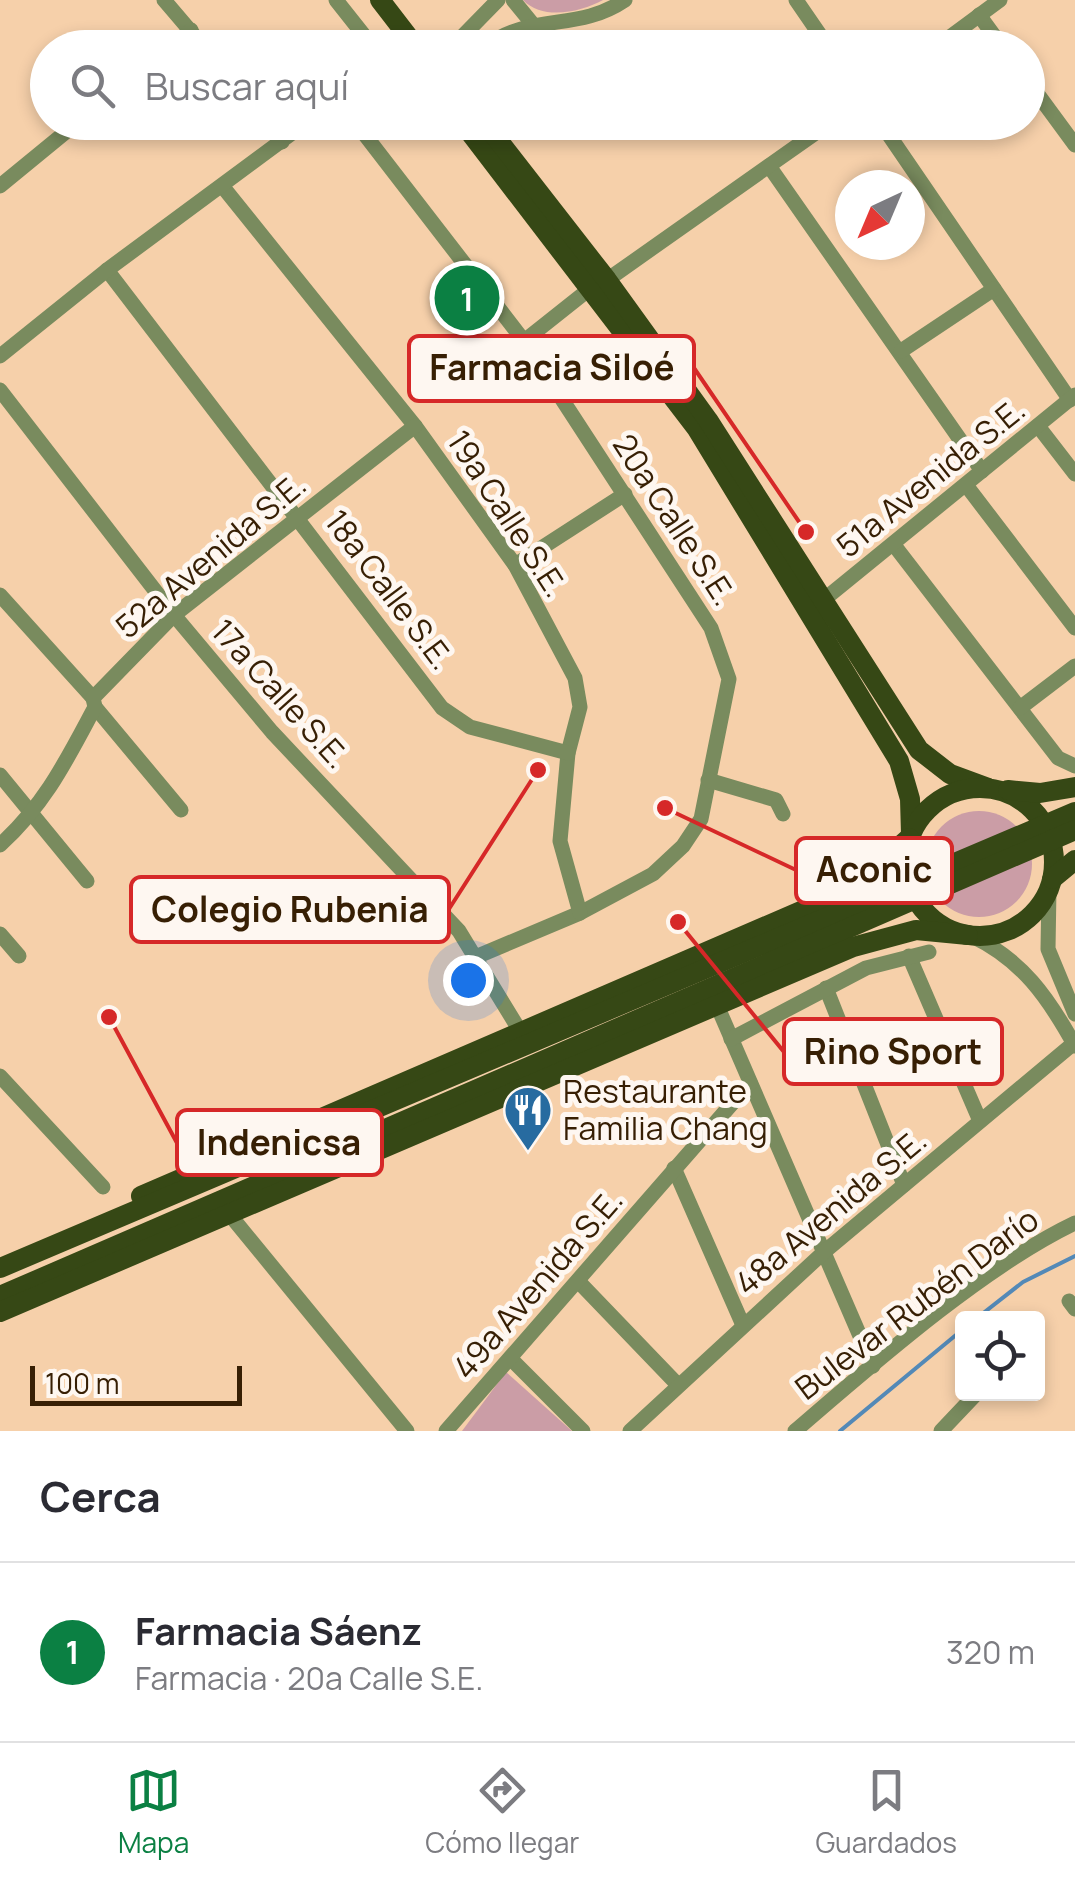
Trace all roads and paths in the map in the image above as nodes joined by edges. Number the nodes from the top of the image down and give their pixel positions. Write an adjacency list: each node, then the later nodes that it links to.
1 (164, 0): 11 (street)
2 (336, 0): 12 (street)
3 (380, 0): 13 (main road)
4 (498, 0): 14 (street)
5 (513, 0): 10 (street)
6 (624, 0): 10 (street)
7 (796, 0): 16 (street)
8 (1000, 0): 9 (street)
9 (980, 16): 17 (street); 18 (street)
10 (530, 22): 15 (street)
11 (191, 30)
12 (360, 30)
13 (401, 30)
14 (469, 30)
15 (516, 30)
16 (817, 30)
17 (961, 30)
18 (990, 30)
19 (1045, 104): 28 (street)
20 (56, 140): 30 (street)
21 (285, 140): 27 (street)
22 (369, 140): 35 (street, 20a Calle S.E.)
23 (477, 140): 33 (main road)
24 (497, 140): 33 (main road)
25 (806, 140): 29 (street)
26 (892, 140): 34 (street)
27 (282, 142): 31 (street)
28 (1075, 145)
29 (769, 166): 33 (street); 36 (street)
30 (0, 186)
31 (223, 187): 32 (street); 40 (street, 19a Calle S.E.)
32 (107, 270): 37 (street); 46 (street, 18a Calle S.E.)
33 (600, 284): 35 (street); 50 (main road); 67 (main road)
34 (994, 289): 36 (street); 39 (street)
35 (524, 341): 45 (street, 20a Calle S.E.)
36 (901, 351): 42 (street)
37 (0, 356)
38 (0, 390): 51 (street, 17a Calle S.E.)
39 (1072, 397): 41 (street, 51a Avenida S.E.)
40 (415, 426): 46 (street, 52a Avenida S.E.); 48 (street, 19a Calle S.E.)
41 (1038, 426): 42 (street, 51a Avenida S.E.); 43 (street)
42 (982, 472): 44 (street, 51a Avenida S.E.)
43 (1075, 474)
44 (966, 485): 47 (street, 51a Avenida S.E.); 52 (street)
45 (625, 494): 48 (street); 59 (street, 20a Calle S.E.)
46 (300, 516): 51 (street, 52a Avenida S.E.); 56 (street, 18a Calle S.E.)
47 (894, 545): 50 (street, 51a Avenida S.E.); 55 (street)
48 (515, 565): 56 (street, 19a Calle S.E.)
49 (0, 595): 54 (street)
50 (821, 602): 61 (main road)
51 (174, 615): 54 (street, 52a Avenida S.E.); 77 (street, 17a Calle S.E.)
52 (1075, 628)
53 (1075, 666): 55 (street)
54 (94, 703): 62 (street); 64 (street, 52a Avenida S.E.)
55 (1020, 708): 57 (street)
56 (568, 753): 72 (street)
57 (1075, 766)
58 (0, 775): 64 (street)
59 (708, 780): 65 (street); 72 (street)
60 (1075, 786): 61 (main road)
61 (991, 788): 67 (main road); 71 (main road)
62 (181, 810)
63 (1075, 812): 93 (main road)
64 (34, 814): 68 (street, 52a Avenida S.E.); 70 (street)
65 (783, 814)
66 (1075, 830): 97 (main road)
67 (910, 836): 74 (main road); 82 (main road)
68 (0, 845)
69 (1075, 860): 71 (main road)
70 (88, 881)
71 (1050, 884): 74 (main road); 81 (street)
72 (580, 913): 77 (street)
73 (0, 934): 76 (street)
74 (970, 936): 80 (main road); 84 (street)
75 (929, 952): 78 (street)
76 (19, 956)
77 (478, 956): 82 (street, 17a Calle S.E.)
78 (909, 956): 79 (street); 87 (street)
79 (826, 988): 83 (street); 89 (street)
80 (716, 1003): 83 (street); 91 (main road)
81 (1075, 1014)
82 (520, 1031): 93 (main road)
83 (731, 1039): 86 (street)
84 (1074, 1044): 87 (street, 48a Avenida S.E.)
85 (0, 1076): 90 (street)
86 (750, 1082): 88 (street, 49a Avenida S.E.); 94 (street)
87 (980, 1121): 89 (street, 48a Avenida S.E.)
88 (674, 1168): 96 (street, 49a Avenida S.E.); 99 (street)
89 (904, 1185): 94 (street, 48a Avenida S.E.)
90 (103, 1187)
91 (230, 1215): 98 (main road); 104 (street)
92 (1075, 1223): 101 (street, Bulevar Rubén Darío)
93 (53, 1247): 95 (main road)
94 (824, 1252): 99 (street, 48a Avenida S.E.); 101 (street)
95 (4, 1260)
96 (578, 1281): 100 (street, 49a Avenida S.E.); 102 (street)
97 (0, 1296)
98 (0, 1312)
99 (742, 1324): 102 (street, 48a Avenida S.E.)
100 (512, 1360): 105 (street, 49a Avenida S.E.); 106 (street)
101 (873, 1366): 108 (street, Bulevar Rubén Darío)
102 (677, 1384): 107 (street, 48a Avenida S.E.)
103 (969, 1401): 109 (street)
104 (406, 1431)
105 (446, 1431)
106 (583, 1431)
107 (630, 1431)
108 (794, 1431)
109 (941, 1431)

